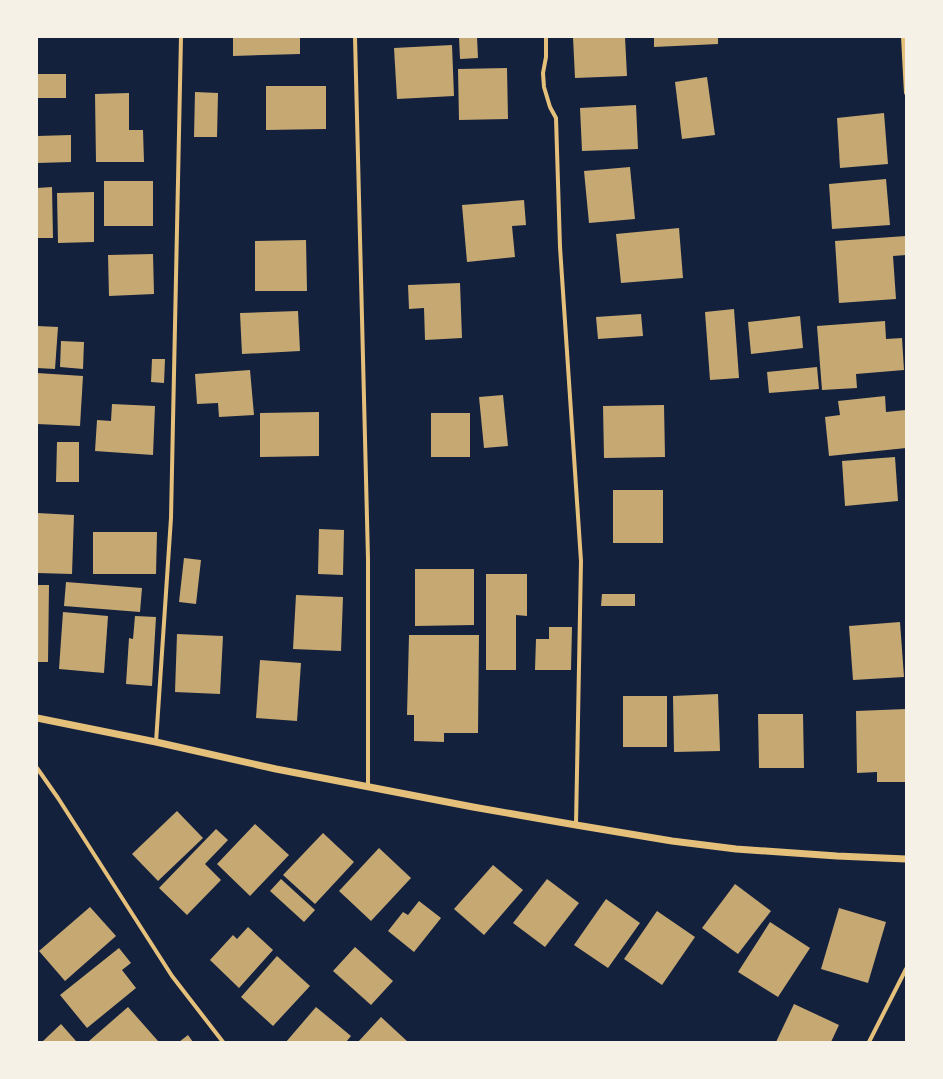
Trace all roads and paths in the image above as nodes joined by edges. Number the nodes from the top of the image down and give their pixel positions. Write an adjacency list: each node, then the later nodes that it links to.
1 (181, 37): 7 (street)
2 (354, 37): 9 (street)
3 (546, 37): 10 (street)
4 (903, 37): 5 (street)
5 (906, 93)
6 (37, 718): 7 (street)
7 (156, 742): 9 (street)
8 (37, 768): 13 (street)
9 (368, 787): 10 (street)
10 (576, 826): 11 (street)
11 (906, 859)
12 (906, 970): 14 (street)
13 (223, 1042)
14 (869, 1042)

